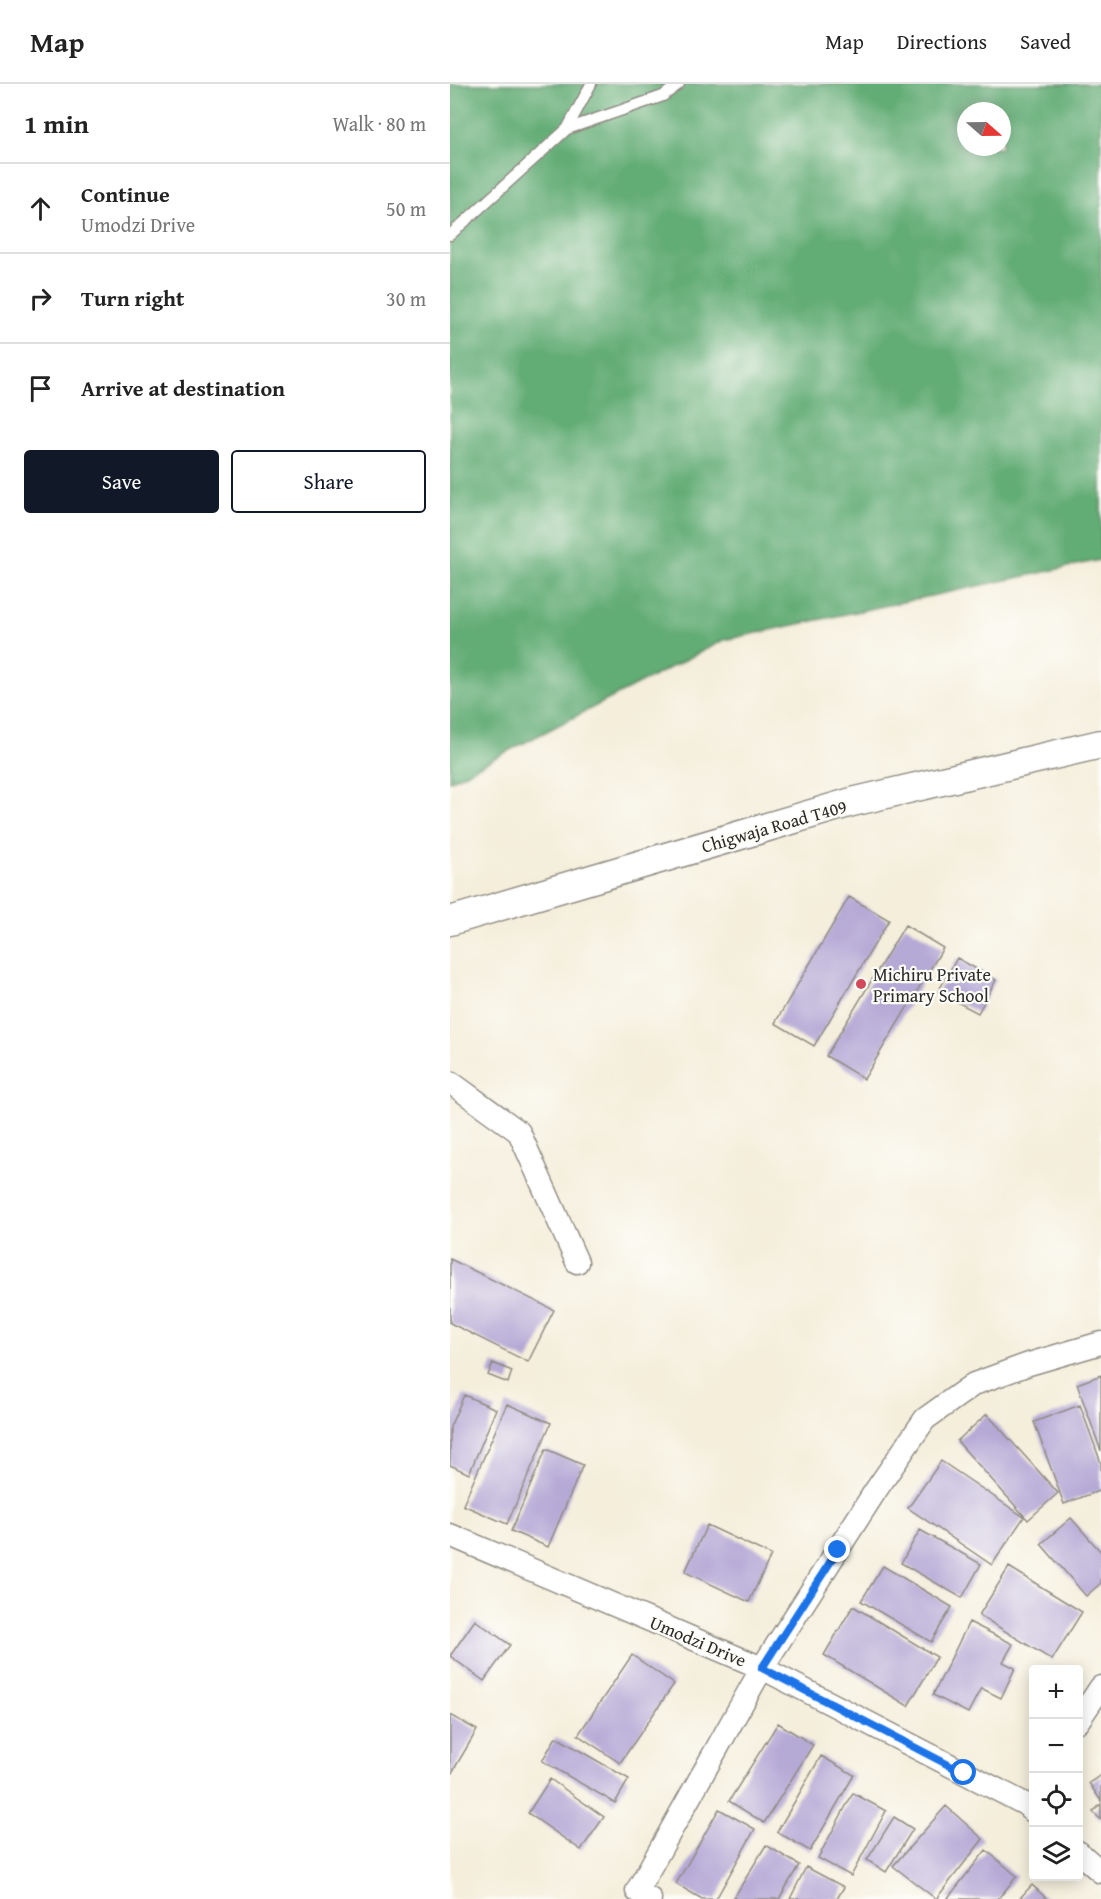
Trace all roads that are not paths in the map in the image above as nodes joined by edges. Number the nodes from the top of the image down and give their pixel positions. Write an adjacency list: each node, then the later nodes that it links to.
1 (591, 84): 3 (lane)
2 (679, 84): 3 (lane)
3 (567, 129): 4 (lane)
4 (450, 235)
5 (1101, 744): 6 (street, Chigwaja Road T409)
6 (450, 921)
7 (450, 1082): 8 (street)
8 (577, 1262)
9 (1101, 1343): 11 (street)
10 (450, 1534): 11 (street, Umodzi Drive)
11 (762, 1668): 14 (street, Umodzi Drive); 17 (street)
12 (1101, 1687): 13 (street)
13 (1079, 1719)
14 (1029, 1802)
15 (1083, 1856): 16 (street)
16 (1101, 1872)
17 (650, 1899)

